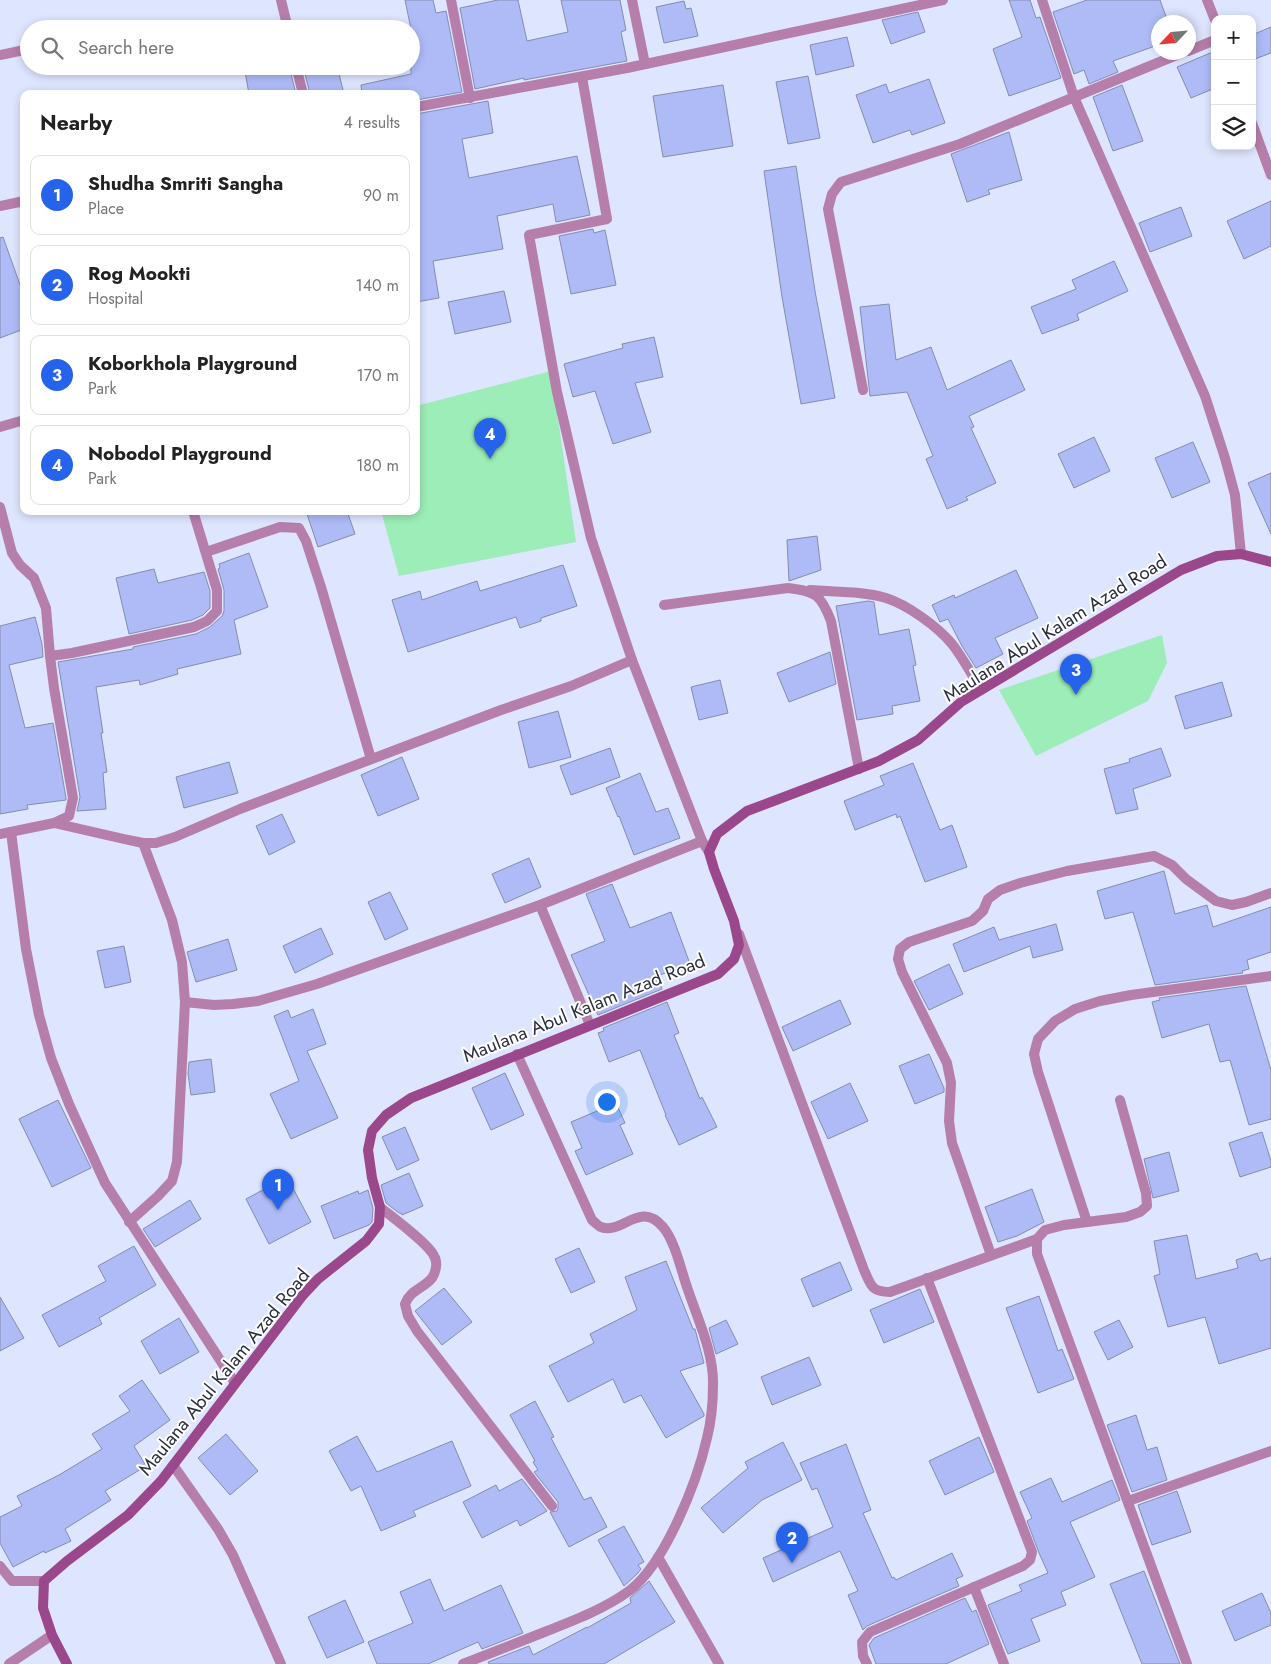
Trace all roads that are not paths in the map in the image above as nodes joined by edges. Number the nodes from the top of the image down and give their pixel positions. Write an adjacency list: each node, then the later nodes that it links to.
1 (281, 0): 8 (street)
2 (450, 0): 19 (street)
3 (632, 0): 14 (street)
4 (943, 0): 14 (street)
5 (1042, 0): 18 (street)
6 (1207, 0): 7 (street)
7 (1213, 15)
8 (286, 20)
9 (1211, 42): 10 (street)
10 (1196, 48)
11 (20, 51): 12 (street)
12 (0, 55)
13 (1164, 60): 18 (street)
14 (645, 64): 16 (street)
15 (298, 75): 17 (street)
16 (582, 77): 19 (street); 36 (street)
17 (302, 90)
18 (1074, 97): 25 (street); 31 (street)
19 (470, 98): 20 (street)
20 (420, 106)
21 (1256, 134): 22 (street)
22 (1271, 175)
23 (20, 202): 24 (street)
24 (0, 206)
25 (863, 390)
26 (20, 421): 27 (street)
27 (0, 427)
28 (0, 507): 35 (street)
29 (194, 515): 30 (street)
30 (206, 552): 35 (street); 38 (street)
31 (1241, 554): 32 (street, Maulana Abul Kalam Azad Road); 37 (street, Maulana Abul Kalam Azad Road)
32 (1271, 562)
33 (805, 590): 34 (street); 37 (street); 39 (street)
34 (664, 605)
35 (50, 656): 40 (street)
36 (632, 660): 38 (street); 43 (street)
37 (981, 690): 39 (street, Maulana Abul Kalam Azad Road)
38 (371, 759): 44 (street)
39 (858, 769): 45 (street, Maulana Abul Kalam Azad Road)
40 (54, 823): 41 (street); 44 (street)
41 (11, 832): 42 (street); 55 (street)
42 (0, 834)
43 (702, 841): 45 (street); 47 (street)
44 (143, 843): 50 (street)
45 (709, 852): 48 (street, Maulana Abul Kalam Azad Road)
46 (1271, 893): 58 (street)
47 (540, 905): 50 (street); 51 (street)
48 (734, 921): 51 (street, Maulana Abul Kalam Azad Road); 59 (street)
49 (1271, 976): 56 (street)
50 (185, 1002): 55 (street)
51 (590, 1025): 52 (street, Maulana Abul Kalam Azad Road)
52 (517, 1054): 54 (street, Maulana Abul Kalam Azad Road); 65 (street)
53 (1120, 1100): 56 (street)
54 (380, 1206): 60 (street, Maulana Abul Kalam Azad Road); 64 (street)
55 (130, 1222): 60 (street)
56 (1087, 1222): 57 (street)
57 (1037, 1239): 58 (street); 63 (street)
58 (991, 1255): 59 (street)
59 (927, 1278): 68 (street)
60 (235, 1383): 62 (street, Maulana Abul Kalam Azad Road)
61 (1271, 1451): 63 (street)
62 (173, 1465): 67 (street, Maulana Abul Kalam Azad Road); 72 (street)
63 (1128, 1501): 77 (street)
64 (552, 1506)
65 (658, 1557): 73 (street); 74 (street)
66 (0, 1566): 67 (street)
67 (44, 1581): 69 (street)
68 (974, 1587): 75 (street); 76 (street)
69 (52, 1636): 70 (street); 71 (street)
70 (9, 1664)
71 (67, 1664)
72 (281, 1664)
73 (462, 1664)
74 (719, 1664)
75 (867, 1664)
76 (1004, 1664)
77 (1187, 1664)

